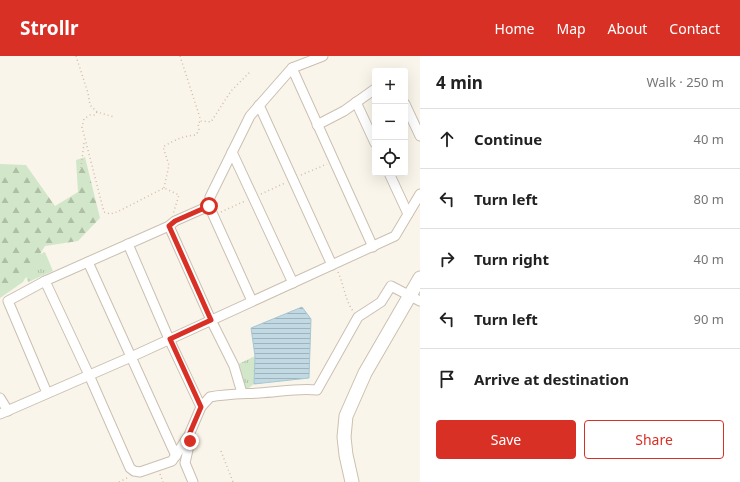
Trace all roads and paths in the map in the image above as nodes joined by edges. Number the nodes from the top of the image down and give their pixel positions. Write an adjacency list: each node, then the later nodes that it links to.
1 (76, 56): 10 (path)
2 (180, 56): 12 (path)
3 (323, 56): 4 (street)
4 (292, 68): 8 (street); 13 (street)
5 (251, 71): 12 (path)
6 (372, 91): 7 (street)
7 (356, 102): 13 (street); 15 (street)
8 (259, 104): 17 (street); 21 (street)
9 (408, 110): 14 (street)
10 (96, 112): 11 (path); 16 (path)
11 (114, 117)
12 (201, 122): 22 (path)
13 (317, 125): 18 (street)
14 (420, 136)
15 (374, 140)
16 (85, 141): 19 (path); 22 (path)
17 (232, 152): 24 (street); 25 (street)
18 (334, 160): 21 (path); 30 (street)
19 (81, 168)
20 (390, 176): 26 (street)
21 (293, 179): 24 (path); 32 (street)
22 (164, 188): 28 (path)
23 (420, 194): 26 (street)
24 (253, 197): 27 (path); 35 (street)
25 (209, 206): 27 (street); 28 (street)
26 (408, 214): 30 (street)
27 (213, 215): 37 (street)
28 (172, 224): 29 (street); 39 (street)
29 (128, 244): 31 (street); 40 (street)
30 (373, 247): 32 (street)
31 (88, 262): 34 (street); 41 (street)
32 (333, 264): 35 (street); 38 (path)
33 (420, 278): 36 (street)
34 (45, 281): 42 (street); 43 (street)
35 (293, 283): 37 (street)
36 (415, 298): 38 (street); 53 (street)
37 (252, 301): 39 (street)
38 (358, 317): 44 (street)
39 (211, 320): 40 (street); 44 (street)
40 (170, 339): 41 (street); 46 (street)
41 (130, 357): 42 (street); 50 (street)
42 (89, 375): 43 (street); 50 (street)
43 (47, 393): 47 (street)
44 (242, 393): 46 (street)
45 (0, 398): 47 (street)
46 (201, 407): 48 (street)
47 (4, 412)
48 (189, 435): 50 (street); 51 (street)
49 (221, 451): 52 (path)
50 (176, 456)
51 (193, 482)
52 (233, 482)
53 (352, 482)

